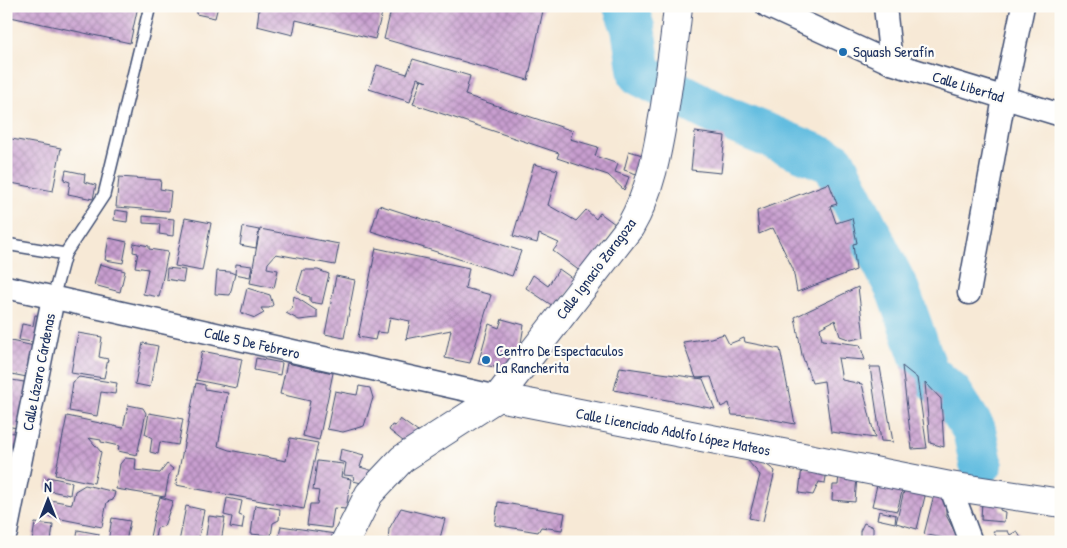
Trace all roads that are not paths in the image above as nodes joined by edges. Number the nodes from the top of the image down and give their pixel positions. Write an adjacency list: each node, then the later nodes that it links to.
1 (150, 6): 10 (lane)
2 (678, 6): 14 (main road, Calle Ignacio Zaragoza)
3 (767, 6): 6 (street, Calle Libertad)
4 (885, 6): 6 (street)
5 (1023, 6): 7 (street)
6 (891, 63): 7 (street, Calle Libertad)
7 (1004, 98): 8 (street, Calle Libertad); 12 (street)
8 (1061, 115)
9 (6, 244): 10 (lane)
10 (65, 254): 13 (lane)
11 (6, 287): 13 (street, Calle 5 De Febrero)
12 (970, 293)
13 (54, 298): 14 (street, Calle 5 De Febrero); 17 (street, Calle Lázaro Cárdenas)
14 (498, 397): 15 (main road, Calle Licenciado Adolfo López Mateos); 18 (main road)
15 (950, 486): 16 (main road, Calle Licenciado Adolfo López Mateos); 19 (street)
16 (1061, 503)
17 (6, 534)
18 (345, 542)
19 (971, 542)

